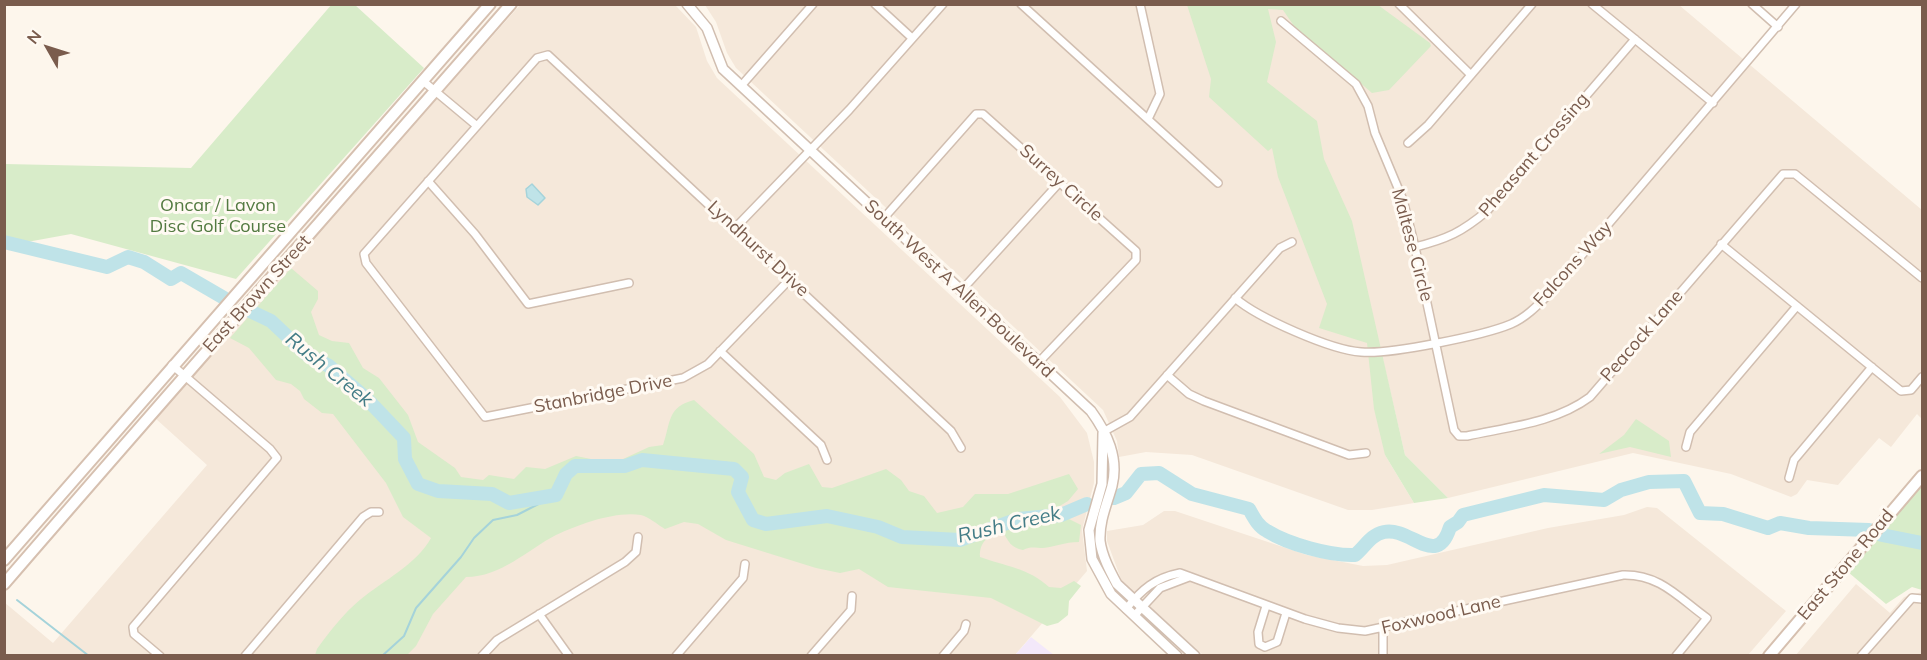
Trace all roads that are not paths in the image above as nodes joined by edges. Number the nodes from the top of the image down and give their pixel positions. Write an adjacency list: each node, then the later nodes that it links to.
1 (490, 4): 19 (main road, East Brown Street)
2 (511, 4): 21 (main road, East Brown Street)
3 (687, 4): 20 (street, South West A Allen Boulevard)
4 (813, 4): 20 (street)
5 (875, 4): 16 (street)
6 (943, 4): 16 (street)
7 (1021, 4): 23 (street)
8 (1140, 4): 23 (street)
9 (1399, 4): 18 (street)
10 (1532, 4): 18 (street)
11 (1592, 4): 17 (street)
12 (1752, 4): 15 (street)
13 (1796, 4): 15 (street, Falcons Way)
14 (1281, 21): 34 (street, Maltese Circle)
15 (1778, 27): 22 (street, Falcons Way)
16 (912, 39): 26 (street)
17 (1635, 39): 22 (street); 34 (street, Pheasant Crossing)
18 (1471, 75): 25 (street)
19 (423, 81): 21 (street); 44 (main road, East Brown Street)
20 (741, 86): 26 (street, South West A Allen Boulevard)
21 (435, 91): 24 (street); 46 (main road, East Brown Street)
22 (1713, 103): 41 (street, Falcons Way)
23 (1148, 119): 29 (street)
24 (477, 126): 27 (street); 31 (street, Lyndhurst Drive)
25 (1408, 143)
26 (810, 150): 30 (street, South West A Allen Boulevard); 31 (street)
27 (428, 181): 37 (street); 42 (street, Stanbridge Drive)
28 (1060, 182): 30 (street, Surrey Circle); 38 (street); 43 (street, Surrey Circle)
29 (1218, 183)
30 (883, 219): 38 (street, South West A Allen Boulevard)
31 (736, 227): 36 (street, Lyndhurst Drive)
32 (1292, 242): 39 (street)
33 (1721, 244): 35 (street, Peacock Lane); 40 (street); 50 (street, Peacock Lane)
34 (1415, 247): 41 (street, Maltese Circle)
35 (1923, 278)
36 (790, 279): 42 (street, Stanbridge Drive); 52 (street, Lyndhurst Drive)
37 (629, 283)
38 (961, 291): 43 (street, South West A Allen Boulevard)
39 (1235, 298): 41 (street, Falcons Way); 47 (street)
40 (1797, 306): 45 (street); 51 (street)
41 (1435, 342): 50 (street, Maltese Circle)
42 (720, 351): 55 (street)
43 (1039, 362): 49 (street, South West A Allen Boulevard)
44 (172, 365): 46 (street); 53 (main road, East Brown Street)
45 (1872, 367): 48 (street); 58 (street)
46 (184, 375): 56 (main road, East Brown Street); 76 (street)
47 (1167, 375): 49 (street); 54 (street)
48 (1923, 377)
49 (1103, 432): 67 (street, South West A Allen Boulevard); 70 (street)
50 (1459, 436)
51 (1686, 447)
52 (961, 448)
53 (98, 451): 56 (main road); 61 (main road, East Brown Street)
54 (1366, 453)
55 (827, 460)
56 (110, 461): 64 (main road, East Brown Street)
57 (1923, 476): 87 (main road, East Stone Road)
58 (1789, 478)
59 (379, 512): 77 (street)
60 (638, 537): 72 (street)
61 (4, 560)
62 (745, 564): 80 (street)
63 (1189, 577): 67 (street); 68 (street, Foxwood Lane); 69 (street)
64 (4, 584)
65 (852, 596): 81 (street)
66 (1923, 599): 88 (street)
67 (1133, 600): 69 (street, South West A Allen Boulevard); 70 (street)
68 (1266, 606): 71 (street, Foxwood Lane); 71 (street)
69 (1141, 607): 73 (street); 84 (street, South West A Allen Boulevard)
70 (1126, 609): 73 (street)
71 (1286, 613): 75 (street, Foxwood Lane)
72 (539, 614): 78 (street); 79 (street)
73 (1134, 616): 83 (street)
74 (966, 624): 82 (street)
75 (1383, 626): 85 (street); 86 (street, Foxwood Lane)
76 (160, 656)
77 (245, 656)
78 (482, 656)
79 (569, 656)
80 (676, 656)
81 (811, 656)
82 (943, 656)
83 (1178, 656)
84 (1195, 656)
85 (1383, 656)
86 (1676, 656)
87 (1769, 656)
88 (1861, 656)

